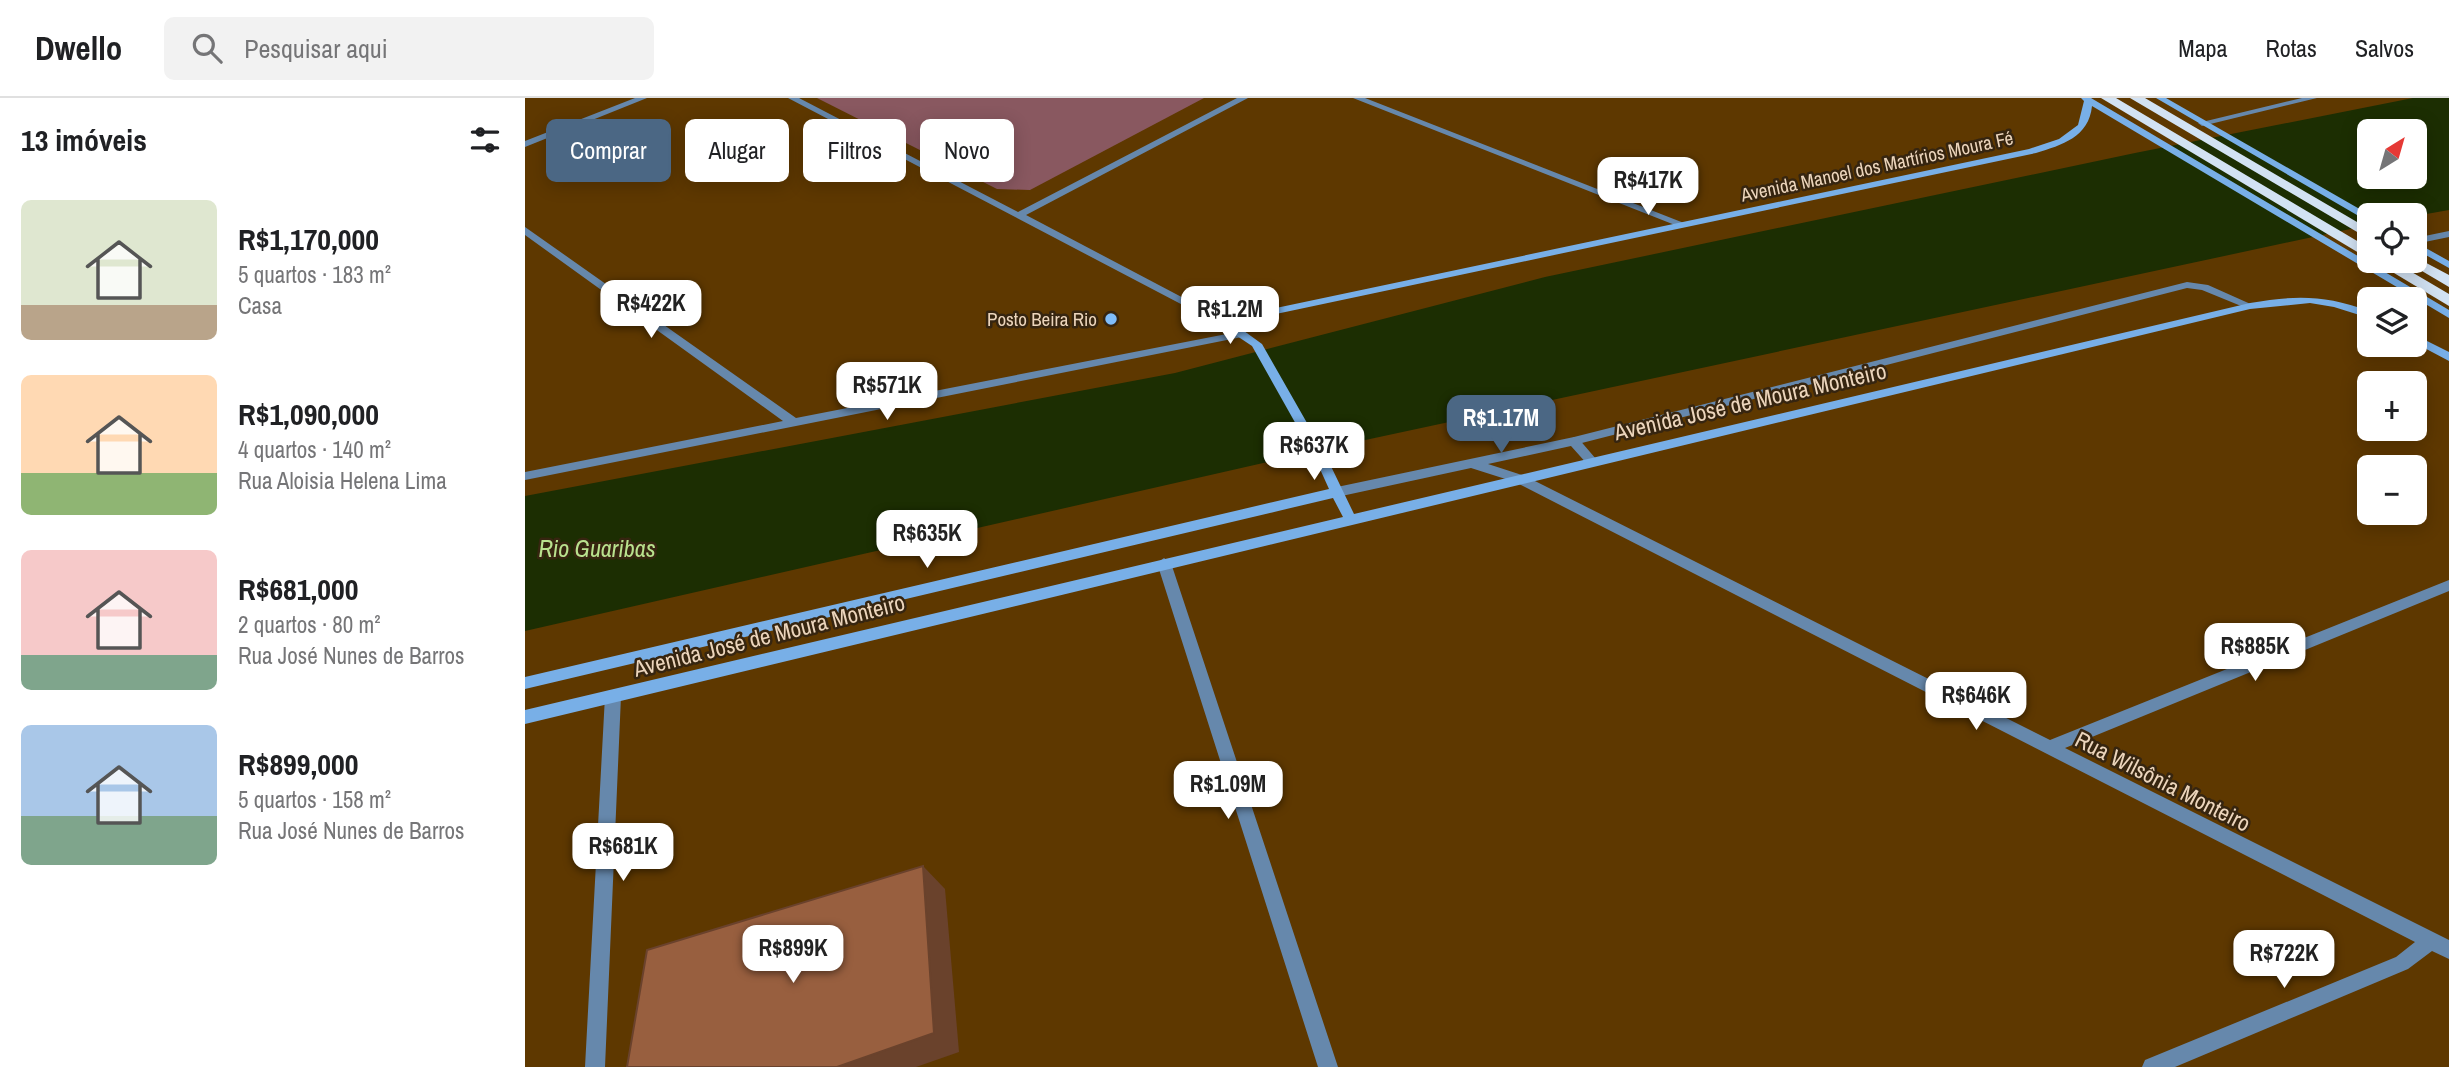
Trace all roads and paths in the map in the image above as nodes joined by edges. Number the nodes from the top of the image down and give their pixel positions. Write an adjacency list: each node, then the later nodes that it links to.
1 (643, 98): 11 (street)
2 (792, 98): 13 (street)
3 (1244, 98): 13 (street)
4 (1357, 98): 14 (street)
5 (2106, 98): 19 (highway)
6 (2136, 98): 15 (highway)
7 (2160, 98): 10 (main road)
8 (2313, 98): 10 (street)
9 (2086, 99): 14 (main road, Avenida Manoel dos Martírios Moura Fé); 25 (main road)
10 (2202, 123): 12 (main road)
11 (525, 144)
12 (2357, 212)
13 (1019, 215): 29 (street)
14 (1684, 225): 29 (main road, Avenida Manoel dos Martírios Moura Fé)
15 (2357, 228)
16 (525, 230): 33 (street)
17 (2449, 234): 18 (street)
18 (2427, 240)
19 (2357, 247)
20 (2427, 251): 21 (main road)
21 (2449, 265)
22 (2427, 269): 24 (highway)
23 (2399, 273): 25 (highway)
24 (2449, 282)
25 (2443, 304): 28 (main road)
26 (2250, 306): 27 (main road, Avenida José de Moura Monteiro); 34 (street); 35 (main road, Avenida José de Moura Monteiro)
27 (2357, 311)
28 (2449, 315)
29 (1223, 322): 30 (main road)
30 (1242, 334): 33 (street); 39 (main road)
31 (2427, 345): 32 (main road)
32 (2449, 357)
33 (796, 424): 37 (street)
34 (1574, 441): 35 (street); 36 (street)
35 (1592, 462): 38 (main road, Avenida José de Moura Monteiro)
36 (1472, 463): 38 (street, Rua Wilsônia Monteiro); 39 (street)
37 (525, 476)
38 (1520, 479): 40 (main road, Avenida José de Moura Monteiro); 46 (street, Rua Wilsônia Monteiro)
39 (1337, 492): 40 (main road); 43 (main road, Avenida José de Moura Monteiro)
40 (1350, 519): 41 (main road, Avenida José de Moura Monteiro)
41 (1164, 563): 44 (main road, Avenida José de Moura Monteiro); 50 (street)
42 (2449, 585): 46 (street)
43 (525, 683)
44 (613, 696): 45 (main road, Avenida José de Moura Monteiro); 49 (street)
45 (525, 717)
46 (2047, 748): 47 (street, Rua Wilsônia Monteiro)
47 (2431, 941): 48 (street, Rua Wilsônia Monteiro); 51 (street)
48 (2449, 950)
49 (595, 1067)
50 (1328, 1067)
51 (2152, 1067)

